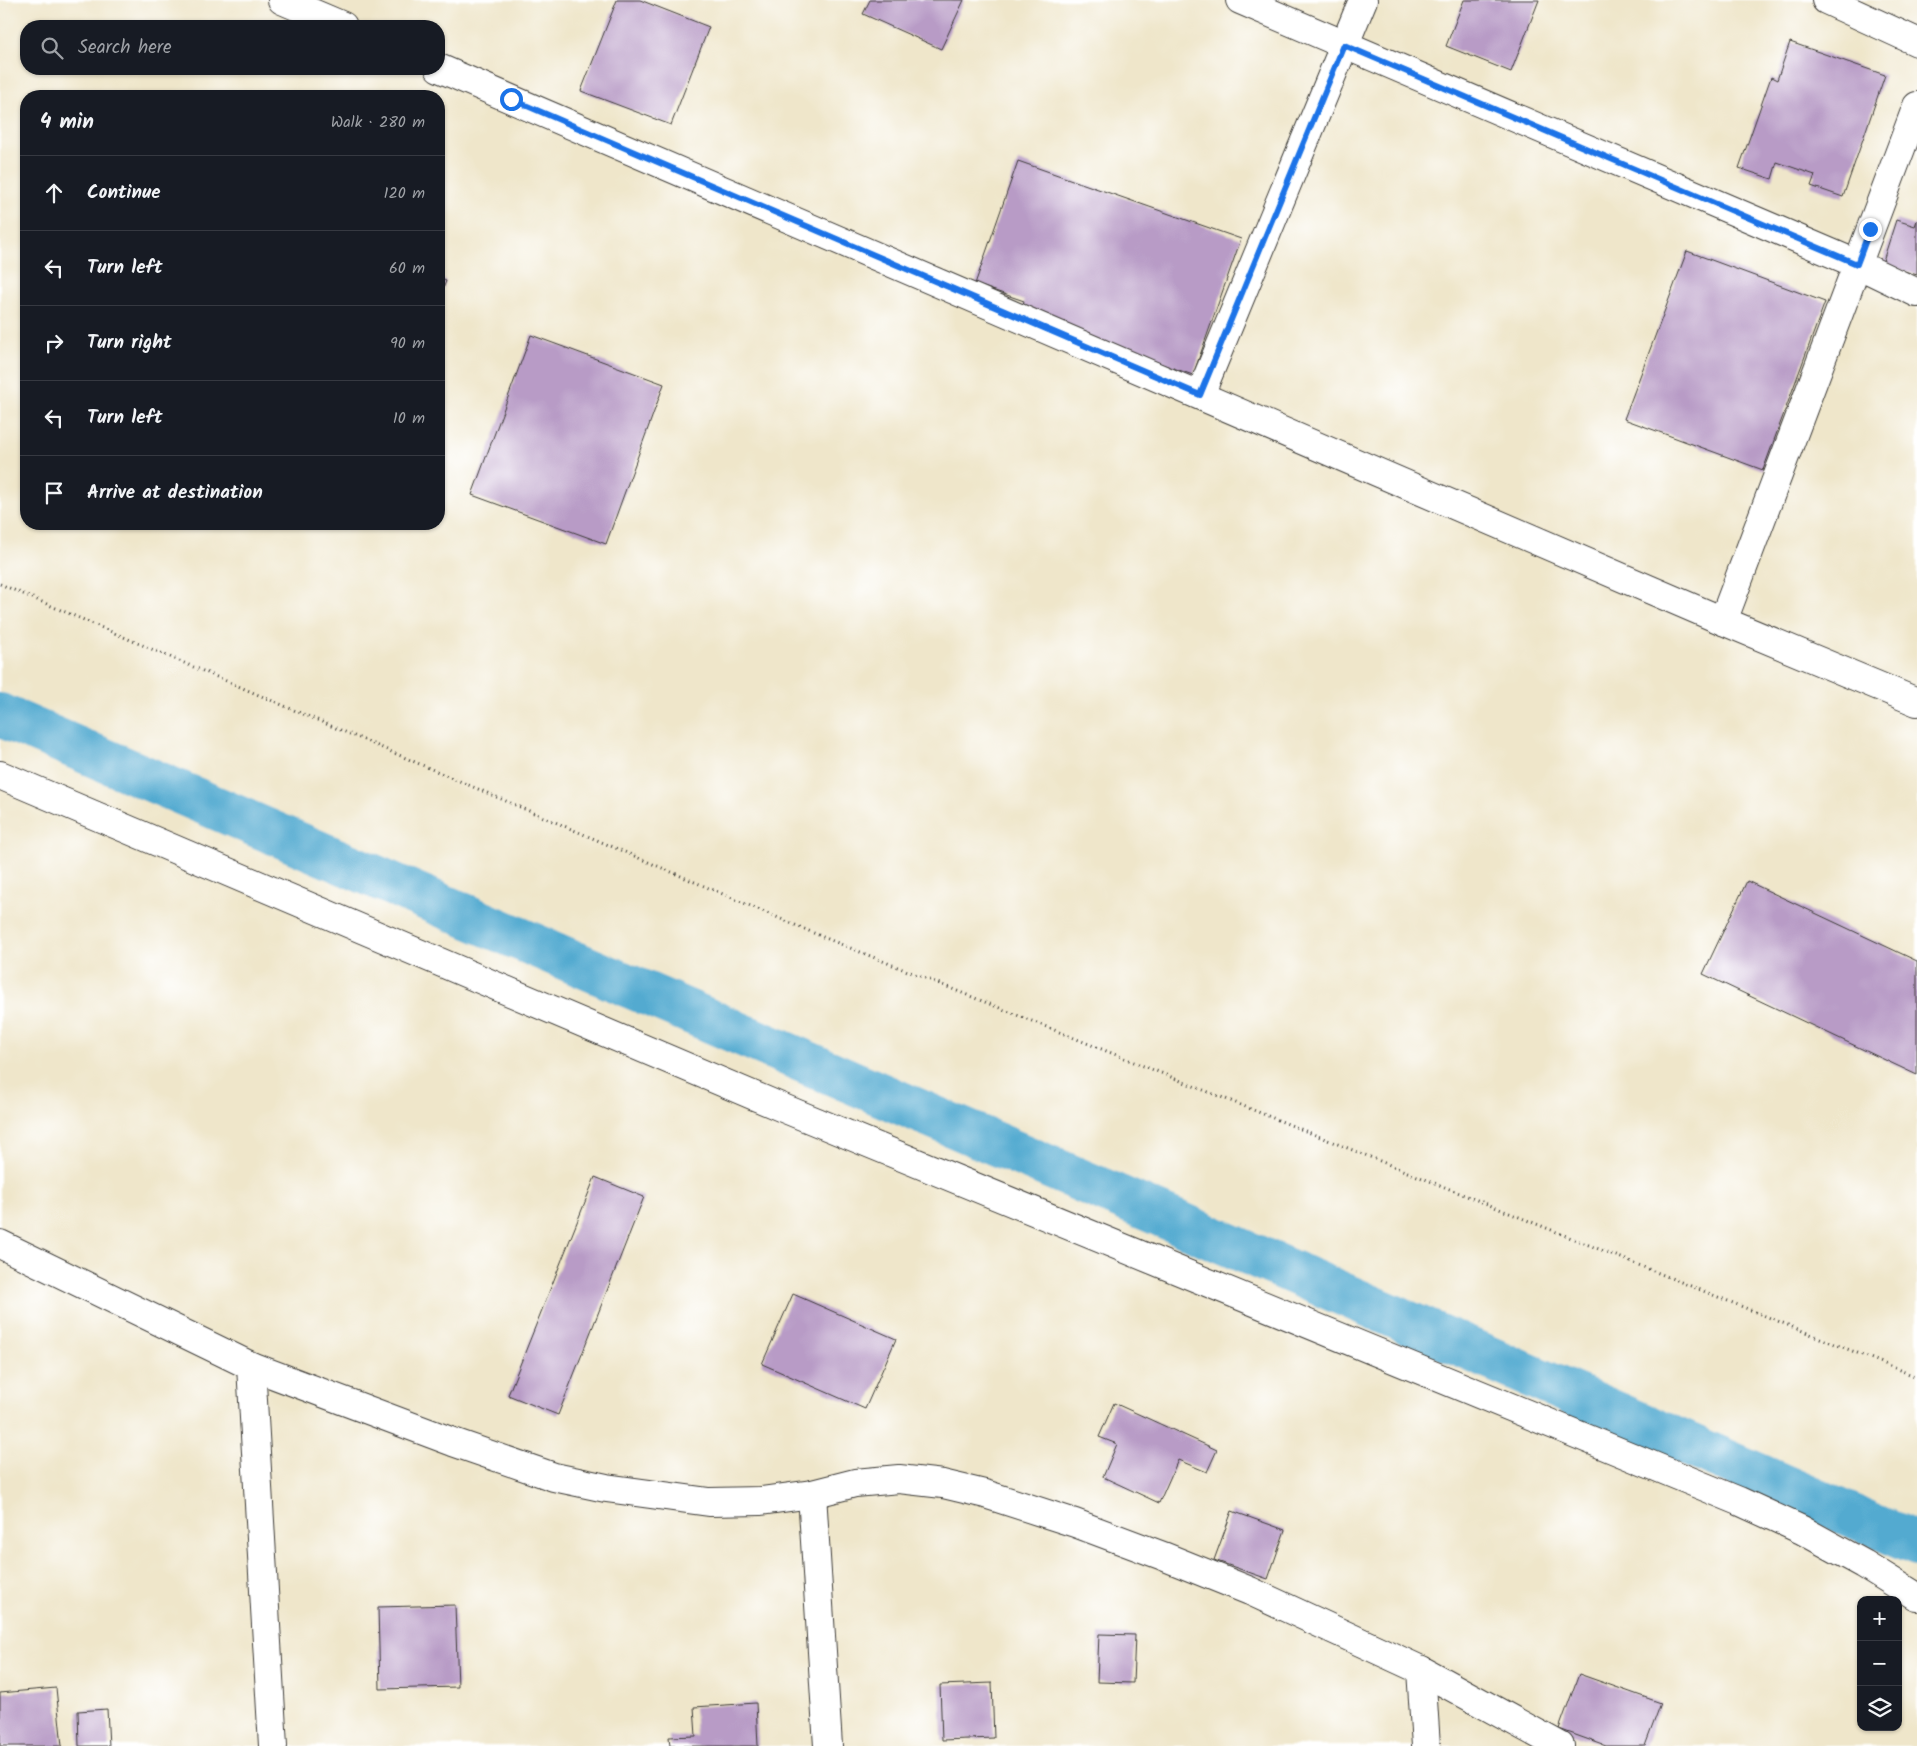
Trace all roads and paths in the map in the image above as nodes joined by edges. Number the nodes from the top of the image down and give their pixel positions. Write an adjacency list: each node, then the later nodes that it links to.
1 (282, 0): 5 (street)
2 (1240, 0): 7 (street)
3 (1362, 0): 7 (street)
4 (1826, 0): 6 (street)
5 (329, 20)
6 (1917, 42)
7 (1344, 45): 10 (street); 12 (street)
8 (445, 71): 12 (street)
9 (1917, 106): 10 (street)
10 (1857, 264): 11 (street); 14 (street)
11 (1917, 293)
12 (1200, 395): 14 (street)
13 (0, 584): 19 (path)
14 (1722, 621): 15 (street)
15 (1917, 702)
16 (0, 774): 21 (street)
17 (0, 1244): 18 (street)
18 (251, 1366): 20 (street); 23 (street)
19 (1917, 1377)
20 (812, 1494): 22 (street); 24 (street)
21 (1917, 1597)
22 (1421, 1670): 25 (street); 26 (street)
23 (273, 1746)
24 (828, 1746)
25 (1426, 1746)
26 (1560, 1746)

